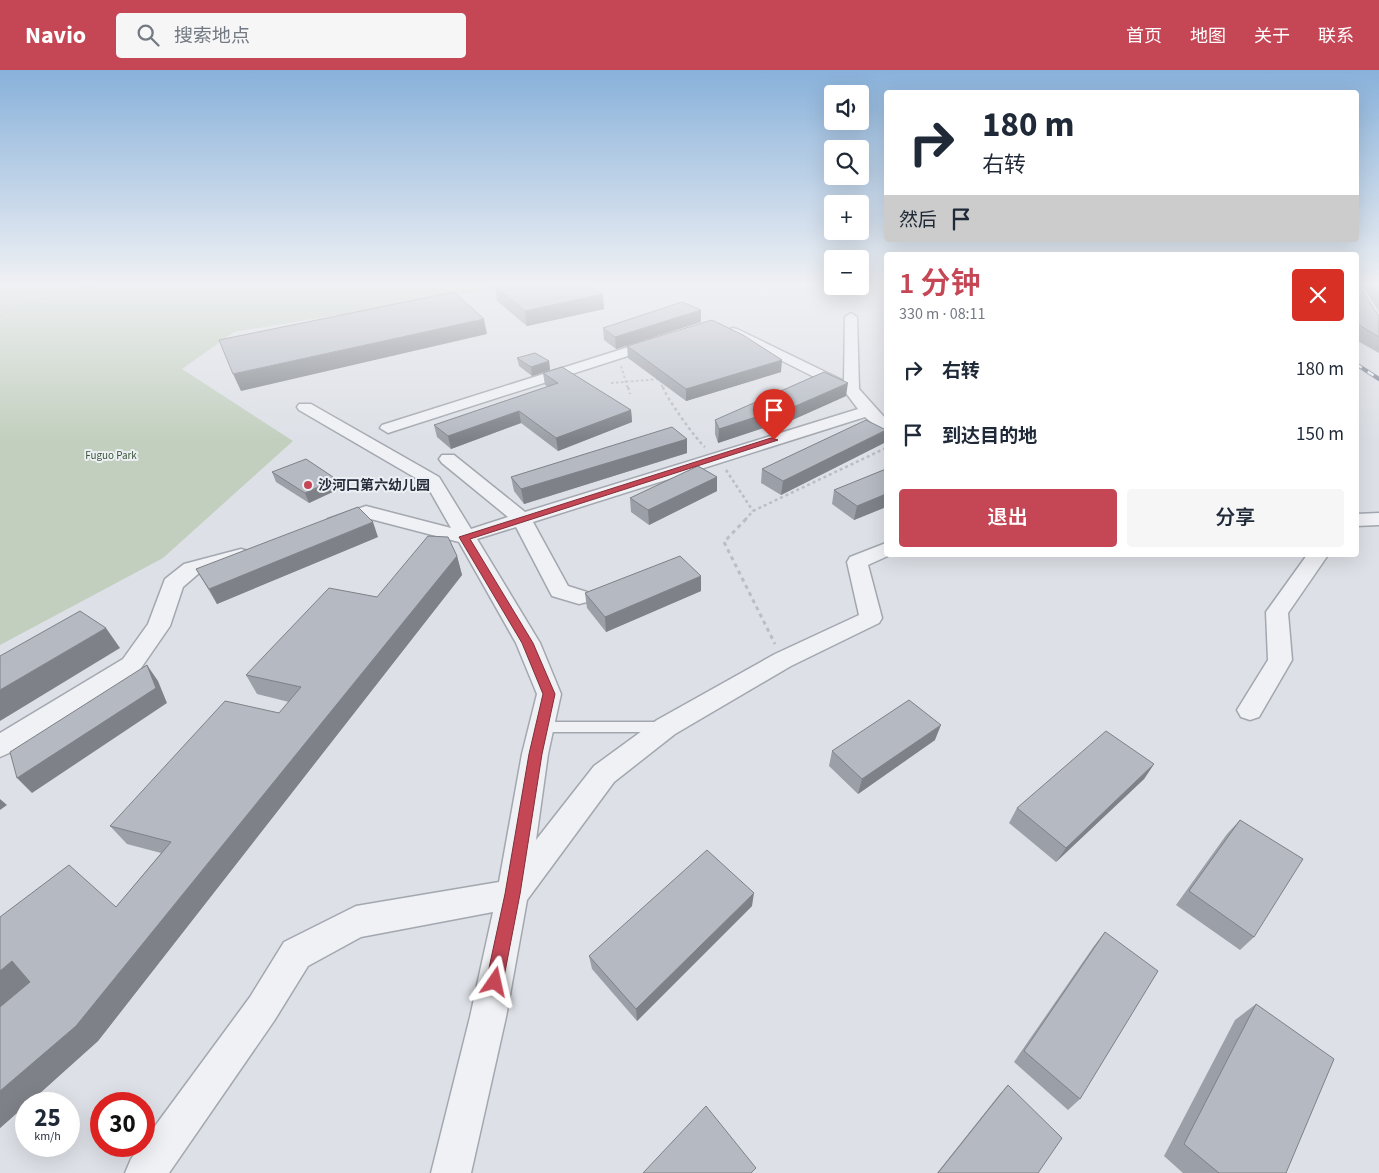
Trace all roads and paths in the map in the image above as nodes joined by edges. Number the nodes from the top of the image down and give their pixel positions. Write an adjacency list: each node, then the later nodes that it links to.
1 (672, 336): 9 (street)
2 (740, 336): 5 (street)
3 (850, 336): 5 (street)
4 (611, 383): 11 (path)
5 (850, 390): 7 (street)
6 (305, 407): 18 (street)
7 (868, 411): 8 (street); 11 (street)
8 (884, 425)
9 (388, 428)
10 (884, 449): 13 (path)
11 (718, 458): 13 (path); 15 (street)
12 (448, 459): 15 (street)
13 (753, 511): 23 (path)
14 (1379, 518): 16 (street)
15 (522, 519): 18 (street); 22 (street)
16 (1359, 520)
17 (315, 530): 18 (street)
18 (464, 537): 25 (street)
19 (884, 549): 23 (street)
20 (260, 550): 27 (street)
21 (1317, 557): 24 (street)
22 (579, 597)
23 (783, 660): 26 (street)
24 (1250, 710)
25 (541, 727): 26 (lane); 28 (street)
26 (666, 727): 28 (street)
27 (0, 746)
28 (512, 894): 29 (street); 30 (street)
29 (145, 1173)
30 (451, 1173)

